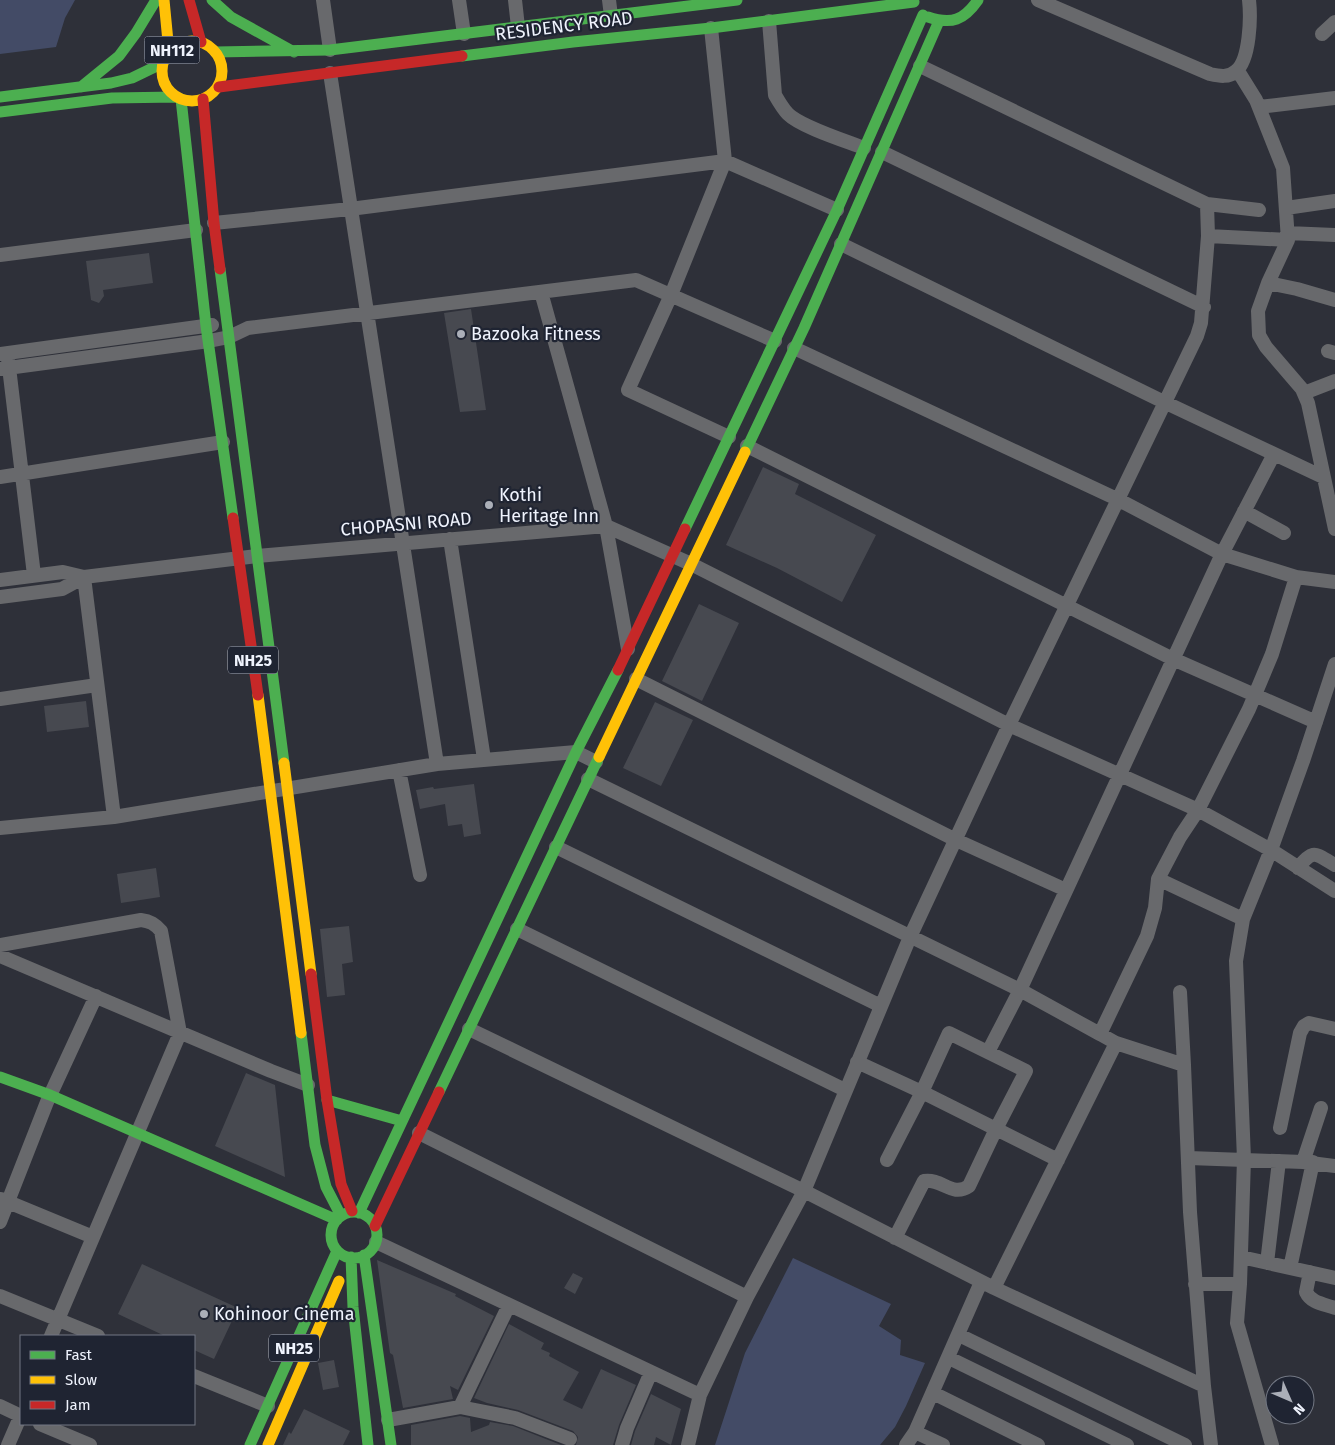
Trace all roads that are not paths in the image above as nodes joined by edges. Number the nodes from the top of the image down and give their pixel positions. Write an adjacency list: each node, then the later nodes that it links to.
1 (156, 0): 33 (main road)
2 (164, 0): 26 (main road)
3 (189, 0): 24 (main road)
4 (212, 0): 28 (main road)
5 (323, 0): 25 (street)
6 (459, 0): 22 (street)
7 (515, 0): 20 (street)
8 (609, 0): 16 (street)
9 (737, 0): 14 (main road, RESIDENCY ROAD)
10 (978, 0): 18 (main road)
11 (1038, 0): 31 (street)
12 (1249, 0): 31 (street)
13 (914, 1): 15 (main road); 17 (main road, RESIDENCY ROAD)
14 (706, 2): 16 (main road, RESIDENCY ROAD)
15 (923, 15): 18 (main road); 41 (main road)
16 (611, 16): 20 (main road, RESIDENCY ROAD)
17 (769, 21): 21 (main road, RESIDENCY ROAD); 41 (street)
18 (939, 21): 30 (main road)
19 (1335, 22): 23 (street)
20 (518, 27): 22 (main road, RESIDENCY ROAD)
21 (711, 28): 32 (main road, RESIDENCY ROAD); 43 (street)
22 (464, 34): 25 (main road, RESIDENCY ROAD)
23 (1322, 34)
24 (201, 42): 26 (main road, NH112); 27 (main road, NH112)
25 (330, 50): 28 (main road, RESIDENCY ROAD)
26 (169, 52): 29 (main road, NH112)
27 (216, 52): 28 (main road, RESIDENCY ROAD); 34 (main road, NH112)
28 (294, 52)
29 (163, 63): 33 (main road); 36 (main road, NH112)
30 (920, 66): 42 (main road); 45 (street)
31 (1238, 70): 39 (street)
32 (330, 73): 34 (main road, RESIDENCY ROAD); 47 (street)
33 (81, 87): 35 (main road)
34 (218, 87): 38 (main road)
35 (0, 97)
36 (178, 98): 38 (main road); 40 (main road); 51 (main road, NH25)
37 (1335, 98): 39 (street)
38 (203, 99): 50 (main road, NH25)
39 (1259, 108): 46 (street)
40 (0, 112)
41 (864, 148): 48 (main road)
42 (882, 152): 55 (main road); 61 (street)
43 (725, 161): 47 (street); 48 (street); 59 (street)
44 (1335, 201): 46 (street)
45 (1207, 204): 49 (street); 53 (street)
46 (1286, 208): 54 (street)
47 (350, 210): 50 (street); 62 (street)
48 (837, 210): 68 (main road)
49 (1259, 210)
50 (214, 223): 63 (main road, NH25)
51 (196, 230): 56 (street); 64 (main road, NH25)
52 (1335, 235): 54 (street)
53 (1208, 236): 54 (street); 61 (street)
54 (1288, 236): 57 (street)
55 (841, 244): 69 (main road); 74 (street)
56 (0, 254)
57 (1268, 283): 60 (street); 73 (street)
58 (541, 292): 59 (street); 62 (street); 84 (street)
59 (671, 295): 68 (street); 75 (street)
60 (1335, 300)
61 (1204, 307): 74 (street)
62 (368, 312): 65 (street); 88 (street)
63 (227, 322): 64 (street); 65 (street); 66 (main road, NH25)
64 (206, 326): 67 (main road, NH25); 70 (street)
65 (248, 328): 66 (street)
66 (229, 337): 67 (street); 91 (main road, NH25)
67 (209, 341): 71 (street); 76 (main road, NH25)
68 (775, 341): 75 (main road)
69 (794, 348): 77 (main road); 82 (street)
70 (4, 353): 71 (street)
71 (4, 368): 79 (street)
72 (1335, 381): 73 (street)
73 (1304, 393): 81 (street)
74 (1164, 402): 78 (street); 82 (street)
75 (729, 437): 90 (main road)
76 (223, 442): 79 (street); 92 (main road, NH25)
77 (747, 446): 93 (main road); 100 (street)
78 (1274, 454): 81 (street); 83 (street)
79 (22, 474): 80 (street); 94 (street)
80 (0, 477)
81 (1323, 477): 85 (street)
82 (1118, 499): 89 (street); 100 (street)
83 (1244, 511): 86 (street); 89 (street)
84 (606, 526): 87 (street, CHOPASNI ROAD); 90 (street, CHOPASNI ROAD); 101 (street)
85 (1335, 526)
86 (1284, 533)
87 (450, 539): 88 (street, CHOPASNI ROAD); 111 (street)
88 (402, 543): 91 (street, CHOPASNI ROAD); 113 (street)
89 (1222, 554): 96 (street); 102 (street)
90 (672, 555): 93 (street, CHOPASNI ROAD); 101 (main road)
91 (258, 556): 92 (street, CHOPASNI ROAD); 117 (main road, NH25)
92 (239, 559): 95 (street, CHOPASNI ROAD); 118 (main road, NH25)
93 (691, 564): 104 (main road); 109 (street, CHOPASNI ROAD)
94 (34, 575): 95 (street); 97 (street)
95 (84, 577): 99 (street); 105 (street)
96 (1296, 577): 98 (street); 106 (street)
97 (0, 580)
98 (1335, 582)
99 (0, 597)
100 (1067, 605): 102 (street); 109 (street)
101 (628, 649): 110 (main road)
102 (1173, 659): 106 (street); 115 (street)
103 (1334, 671): 108 (street)
104 (636, 679): 112 (main road); 122 (street)
105 (96, 686): 107 (street); 120 (street)
106 (1254, 696): 108 (street); 119 (street)
107 (0, 698)
108 (1316, 722): 124 (street)
109 (1009, 724): 115 (street, CHOPASNI ROAD); 122 (street)
110 (576, 752): 111 (street); 112 (street); 154 (main road)
111 (484, 759): 113 (street)
112 (596, 762): 116 (main road)
113 (437, 764): 114 (street)
114 (399, 770): 117 (street); 127 (street)
115 (1120, 774): 119 (street, CHOPASNI ROAD); 129 (street)
116 (588, 779): 123 (main road); 133 (street)
117 (287, 787): 118 (street); 152 (main road, NH25)
118 (271, 791): 120 (street); 148 (main road, NH25)
119 (1198, 810): 124 (street, CHOPASNI ROAD); 128 (street)
120 (114, 816): 121 (street)
121 (0, 828)
122 (956, 840): 129 (street); 133 (street)
123 (556, 847): 132 (main road); 138 (street)
124 (1271, 850): 126 (street, CHOPASNI ROAD); 131 (street)
125 (1335, 865): 126 (street)
126 (1298, 868): 130 (street, CHOPASNI ROAD)
127 (420, 875)
128 (1158, 879): 131 (street); 142 (street)
129 (1066, 890): 135 (street)
130 (1335, 891)
131 (1243, 919): 160 (street)
132 (517, 929): 139 (main road); 149 (street)
133 (910, 937): 135 (street); 138 (street)
134 (1, 957): 137 (street); 141 (street)
135 (1020, 990): 142 (street); 144 (street)
136 (1180, 992): 146 (street)
137 (96, 996): 141 (street); 151 (street)
138 (881, 1006): 145 (street)
139 (469, 1029): 158 (main road); 166 (street)
140 (1335, 1029): 155 (street)
141 (180, 1032): 148 (street); 157 (street)
142 (1100, 1034): 143 (street)
143 (1116, 1043): 146 (street); 162 (street)
144 (988, 1052): 150 (street); 156 (street)
145 (857, 1062): 149 (street); 150 (street)
146 (1184, 1065): 159 (street)
147 (0, 1076): 151 (main road)
148 (308, 1085): 168 (main road, NH25)
149 (845, 1090): 166 (street)
150 (922, 1092): 156 (street); 161 (street)
151 (50, 1095): 157 (main road); 167 (street)
152 (327, 1100): 154 (main road); 168 (main road, NH25)
153 (1321, 1108): 164 (street)
154 (402, 1121): 168 (main road)
155 (1280, 1128)
156 (996, 1129): 162 (street); 172 (street)
157 (137, 1133): 168 (main road); 171 (street)
158 (419, 1133): 170 (main road); 187 (street)
159 (1189, 1158): 160 (street); 183 (street)
160 (1244, 1159): 163 (street); 177 (street)
161 (888, 1160)
162 (1058, 1160): 185 (street)
163 (1279, 1161): 164 (street); 178 (street)
164 (1308, 1162): 165 (street); 179 (street)
165 (1335, 1166)
166 (804, 1191): 172 (street); 187 (street)
167 (4, 1200): 169 (street); 171 (street)
168 (347, 1215): 170 (main road, NH25); 174 (main road, NH25)
169 (0, 1222)
170 (375, 1226): 173 (main road)
171 (93, 1237): 190 (street)
172 (896, 1238): 182 (street)
173 (376, 1242): 175 (main road); 188 (street)
174 (337, 1251): 176 (main road); 201 (main road, NH25)
175 (364, 1255): 176 (main road); 205 (main road)
176 (350, 1257): 212 (main road, NH25); 213 (main road)
177 (1241, 1257): 178 (street); 184 (street)
178 (1267, 1263): 179 (street)
179 (1290, 1268): 180 (street)
180 (1310, 1272): 181 (street); 189 (street)
181 (1335, 1278)
182 (981, 1282): 185 (street); 193 (street)
183 (1196, 1284): 184 (street); 197 (street)
184 (1240, 1284): 223 (street)
185 (994, 1288): 197 (street)
186 (0, 1296): 190 (street)
187 (747, 1297): 199 (street)
188 (510, 1305): 195 (street); 202 (street)
189 (1335, 1308)
190 (58, 1320): 191 (street); 192 (street)
191 (51, 1335)
192 (96, 1335)
193 (959, 1335): 194 (street); 221 (street)
194 (949, 1358): 198 (street); 220 (street)
195 (650, 1372): 199 (street); 215 (street)
196 (195, 1376): 201 (street)
197 (1204, 1386): 222 (street)
198 (933, 1393): 207 (street); 219 (street)
199 (700, 1395): 216 (street)
200 (0, 1406): 203 (street)
201 (268, 1406): 211 (main road, NH25)
202 (460, 1407): 205 (street); 208 (street)
203 (20, 1416)
204 (20, 1418): 209 (street)
205 (388, 1420): 214 (main road)
206 (42, 1425): 210 (street)
207 (915, 1432): 217 (street); 218 (street)
208 (570, 1439)
209 (8, 1445)
210 (90, 1445)
211 (250, 1445)
212 (268, 1445)
213 (368, 1445)
214 (391, 1445)
215 (622, 1445)
216 (688, 1445)
217 (906, 1445)
218 (943, 1445)
219 (1038, 1445)
220 (1127, 1445)
221 (1185, 1445)
222 (1211, 1445)
223 (1272, 1445)

